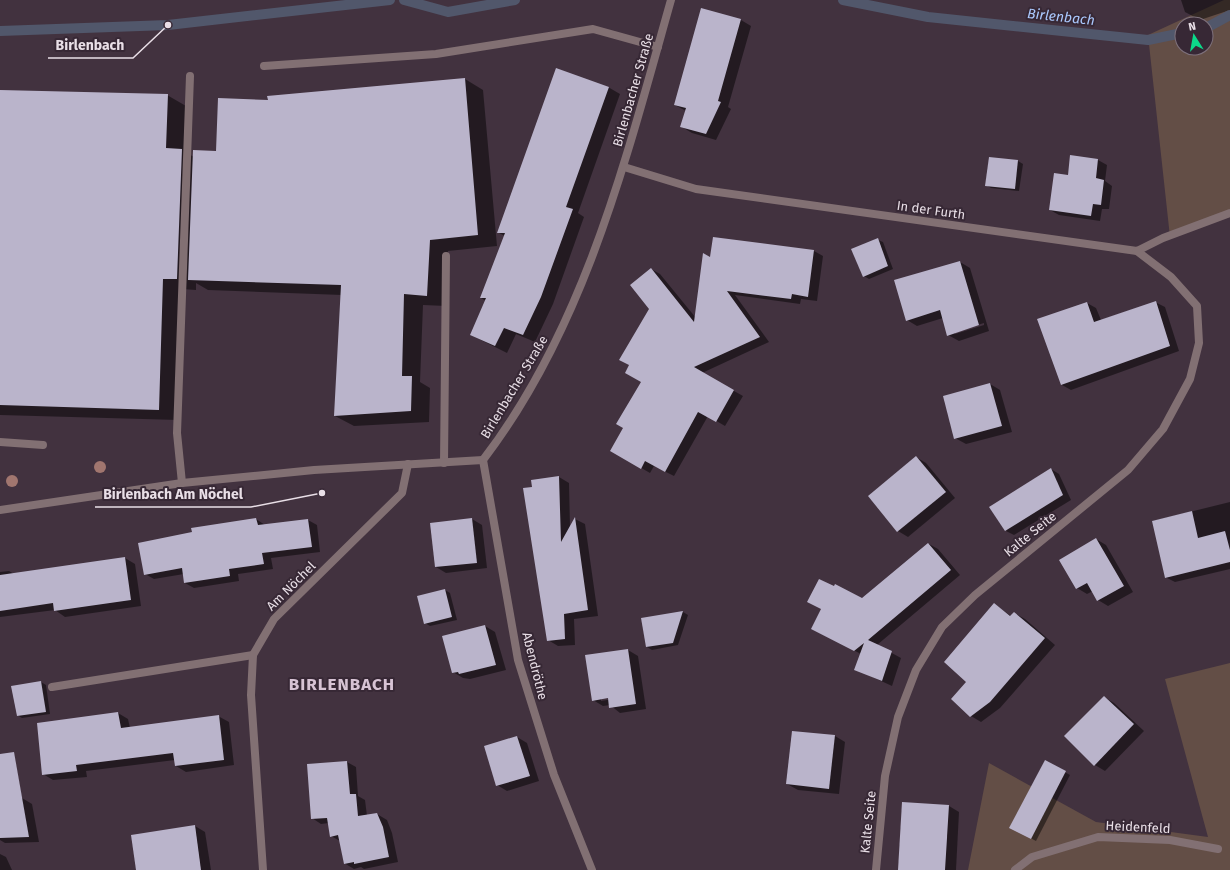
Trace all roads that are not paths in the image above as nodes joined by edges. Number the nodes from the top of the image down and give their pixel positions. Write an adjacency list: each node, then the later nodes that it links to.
1 (671, 0): 2 (street, Birlenbacher Straße)
2 (658, 47): 3 (street); 5 (street, Birlenbacher Straße)
3 (264, 66)
4 (190, 76): 14 (street)
5 (624, 167): 7 (street, In der Furth); 11 (street, Birlenbacher Straße)
6 (1230, 213): 7 (street)
7 (1137, 251): 21 (street, Kalte Seite)
8 (446, 256): 12 (street)
9 (0, 442): 10 (street)
10 (43, 445)
11 (483, 460): 12 (street); 20 (street, Abendröthe)
12 (444, 463): 13 (street)
13 (408, 464): 14 (street); 16 (street, Am Nöchel)
14 (182, 483): 15 (street)
15 (0, 510)
16 (253, 655): 17 (street); 19 (street, Am Nöchel)
17 (52, 688)
18 (1218, 849): 22 (street, Heidenfeld)
19 (263, 870)
20 (592, 870)
21 (876, 870)
22 (1015, 870)

